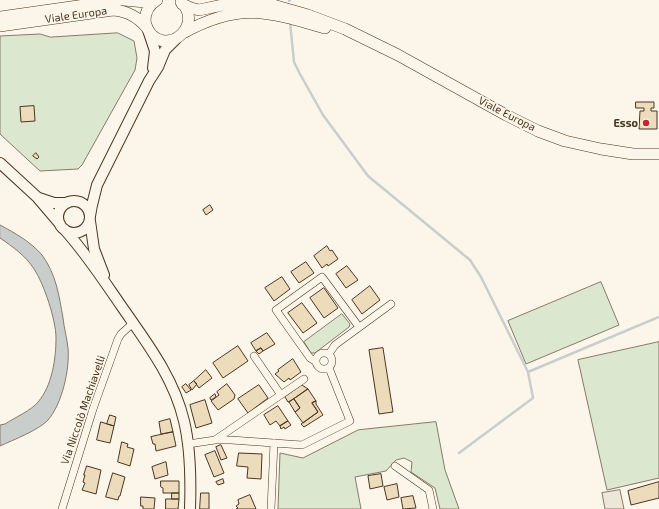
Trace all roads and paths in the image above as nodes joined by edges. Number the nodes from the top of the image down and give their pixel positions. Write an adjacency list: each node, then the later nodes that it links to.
1 (120, 0): 5 (main road, Viale Europa)
2 (124, 0): 3 (main road)
3 (156, 1): 8 (main road)
4 (180, 2): 9 (main road, Viale Europa); 10 (main road, Viale Europa)
5 (62, 12): 6 (main road, Viale Europa); 7 (main road, Viale Europa); 8 (main road, Viale Europa)
6 (0, 17)
7 (0, 26)
8 (148, 29): 9 (main road, Viale Europa); 11 (street)
9 (180, 36): 10 (main road, Viale Europa); 11 (street)
10 (366, 40): 12 (main road, Viale Europa)
11 (149, 81): 14 (street)
12 (659, 154)
13 (0, 163): 15 (street)
14 (97, 185): 16 (street); 17 (street)
15 (37, 197): 16 (street); 18 (street)
16 (70, 202): 17 (street); 18 (street)
17 (90, 219): 18 (street); 19 (street)
18 (63, 227): 19 (street)
19 (110, 290): 21 (street)
20 (391, 304): 22 (street)
21 (133, 323): 31 (street); 33 (street, Via Niccolò Machiavelli)
22 (358, 327): 23 (street); 25 (street)
23 (329, 354): 25 (street); 26 (street)
24 (254, 356): 28 (street)
25 (315, 361): 26 (street)
26 (329, 368): 30 (street)
27 (304, 379): 28 (street)
28 (280, 395): 29 (street)
29 (215, 440): 30 (street); 31 (street)
30 (274, 443): 35 (street)
31 (188, 444): 34 (street)
32 (394, 466): 36 (street)
33 (62, 509)
34 (190, 509)
35 (271, 509)
36 (433, 509)

